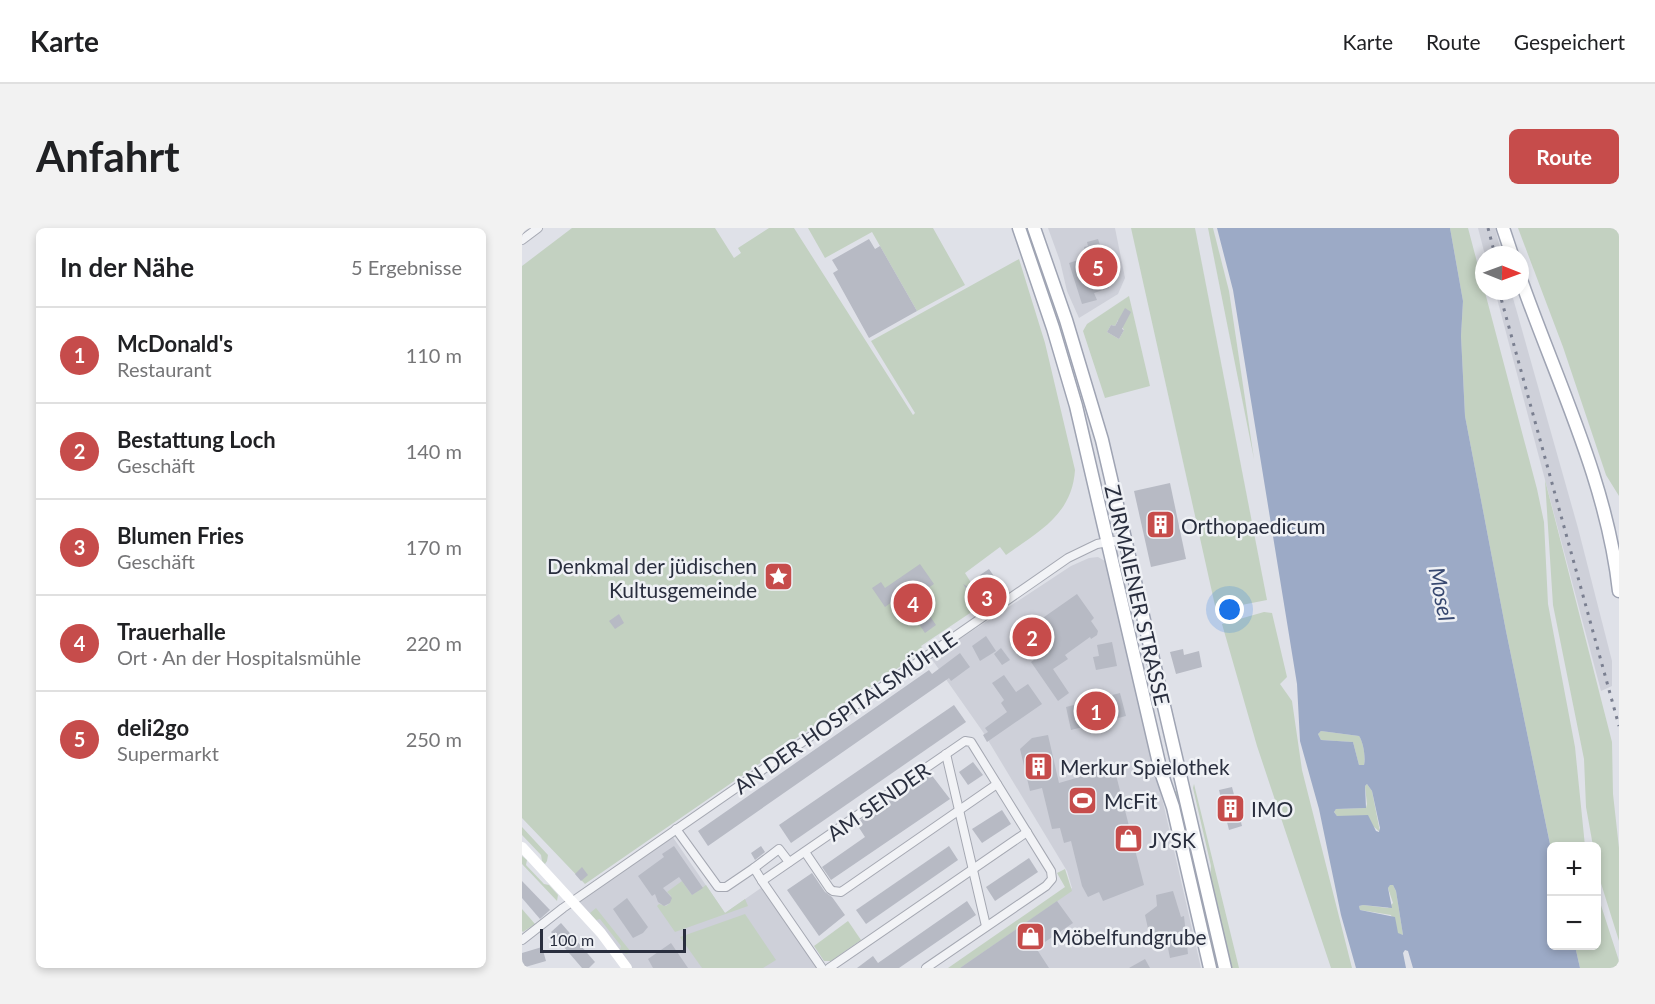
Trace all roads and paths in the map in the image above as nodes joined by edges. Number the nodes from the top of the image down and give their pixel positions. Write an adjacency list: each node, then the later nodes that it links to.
1 (538, 228): 5 (street)
2 (1019, 228): 9 (main road, ZURMAIENER STRASSE)
3 (1034, 228): 8 (main road, ZURMAIENER STRASSE)
4 (1503, 228): 6 (main road)
5 (522, 240)
6 (1509, 246)
7 (1529, 300): 12 (main road)
8 (1112, 482): 9 (main road); 10 (main road, ZURMAIENER STRASSE)
9 (1093, 486): 11 (main road, ZURMAIENER STRASSE)
10 (1125, 539): 11 (street, AN DER HOSPITALSMÜHLE); 32 (main road, ZURMAIENER STRASSE)
11 (1107, 542): 16 (street, AN DER HOSPITALSMÜHLE); 31 (main road, ZURMAIENER STRASSE)
12 (1619, 591)
13 (946, 754): 14 (street, AM SENDER); 15 (street); 19 (street, AM SENDER)
14 (997, 784): 15 (street); 17 (street)
15 (959, 811): 19 (street); 22 (street)
16 (676, 829): 21 (street); 24 (street, AN DER HOSPITALSMÜHLE)
17 (1027, 832): 22 (street); 25 (street)
18 (522, 847): 24 (main road)
19 (805, 852): 20 (street, AM SENDER)
20 (789, 862): 21 (street); 23 (street, AM SENDER)
21 (754, 868): 23 (street)
22 (972, 870): 25 (street); 29 (street)
23 (762, 881): 28 (street)
24 (573, 902): 26 (street, AN DER HOSPITALSMÜHLE); 27 (main road)
25 (986, 927): 30 (street)
26 (522, 940)
27 (627, 968)
28 (822, 968)
29 (829, 968)
30 (927, 968)
31 (1210, 968)
32 (1225, 968)

